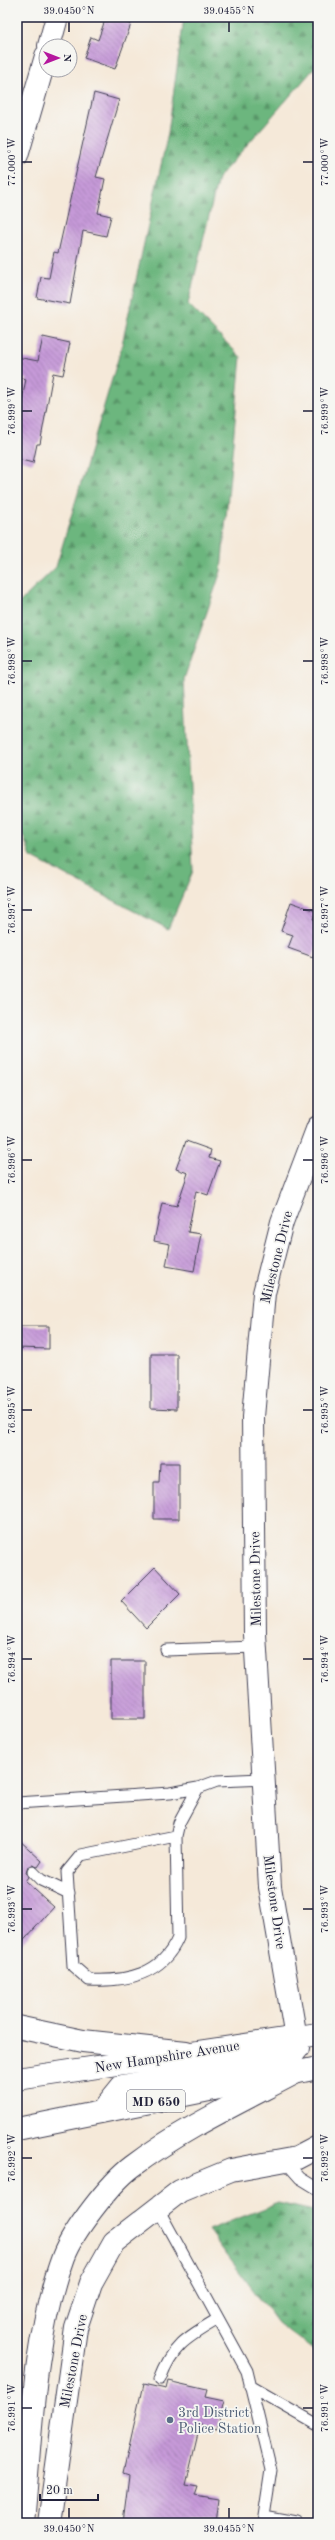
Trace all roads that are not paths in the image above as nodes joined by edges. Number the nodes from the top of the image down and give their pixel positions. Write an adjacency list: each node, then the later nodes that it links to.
1 (57, 17): 2 (main road)
2 (51, 38)
3 (40, 78): 4 (main road)
4 (17, 156)
5 (318, 1127): 6 (main road, Milestone Drive)
6 (256, 1647): 7 (lane); 8 (main road, Milestone Drive)
7 (166, 1650)
8 (264, 1779): 9 (lane); 16 (main road, Milestone Drive)
9 (198, 1788): 10 (lane); 11 (lane)
10 (17, 1802)
11 (176, 1836): 13 (lane); 13 (lane)
12 (33, 1872): 13 (lane)
13 (69, 1893)
14 (17, 2027): 17 (main road)
15 (318, 2034): 16 (main road, New Hampshire Avenue)
16 (296, 2038): 17 (main road, New Hampshire Avenue); 21 (main road)
17 (186, 2052): 20 (main road, New Hampshire Avenue)
18 (318, 2068): 19 (main road, MD 650)
19 (295, 2073): 21 (main road, MD 650); 32 (main road)
20 (17, 2079)
21 (101, 2112): 22 (main road, MD 650)
22 (17, 2129)
23 (318, 2147): 24 (main road, Milestone Drive)
24 (284, 2160): 25 (lane); 26 (main road, Milestone Drive)
25 (318, 2189)
26 (157, 2207): 27 (lane); 33 (main road, Milestone Drive)
27 (218, 2319): 28 (lane); 29 (lane)
28 (160, 2379)
29 (250, 2386): 30 (lane); 31 (lane)
30 (318, 2425)
31 (264, 2520): 34 (lane)
32 (23, 2523)
33 (49, 2523)
34 (297, 2523)

